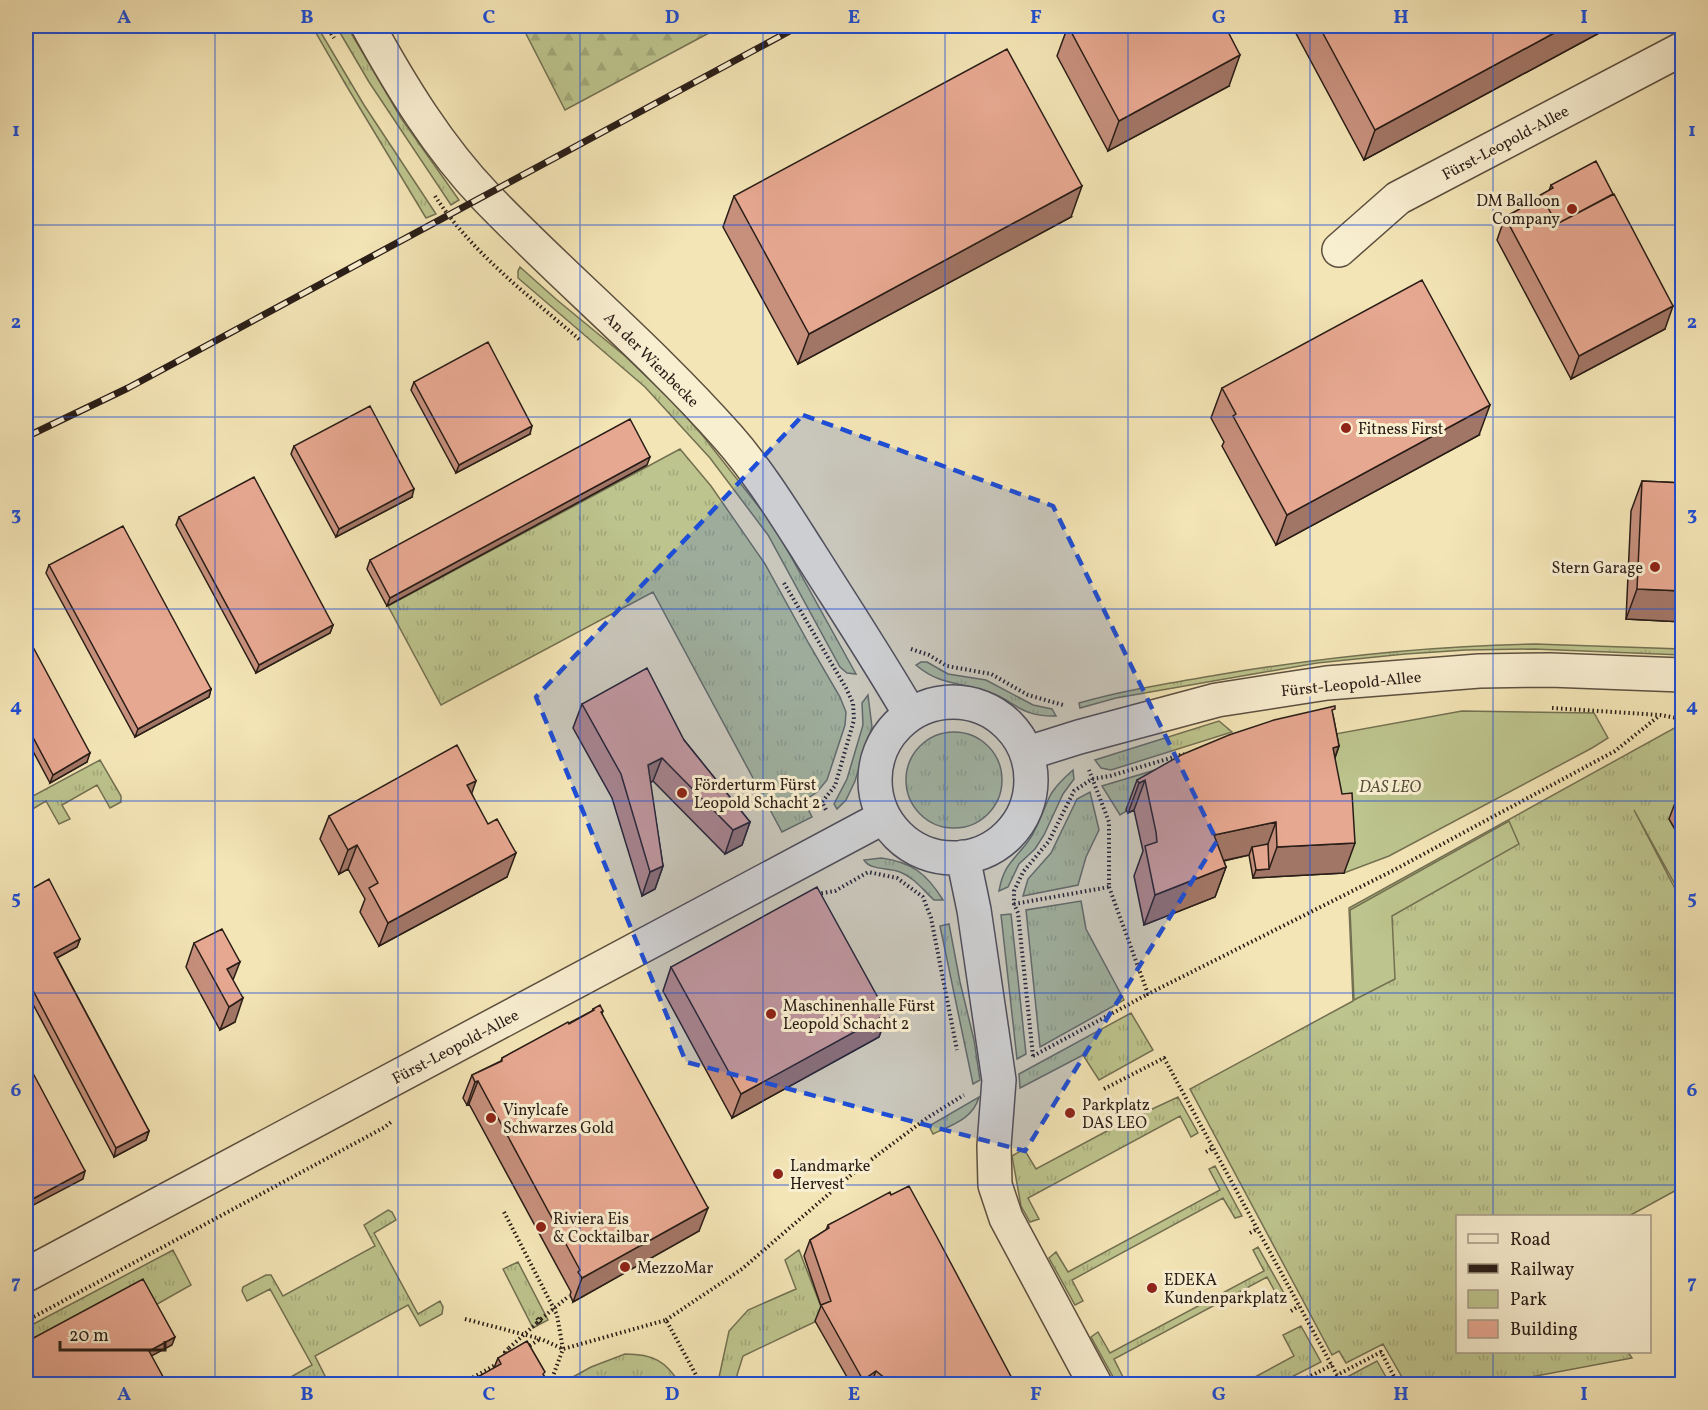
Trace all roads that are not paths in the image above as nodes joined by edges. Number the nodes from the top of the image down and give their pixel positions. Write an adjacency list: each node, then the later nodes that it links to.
1 (368, 26): 5 (street, An der Wienbecke)
2 (1683, 49): 3 (street, Fürst-Leopold-Allee)
3 (1339, 250)
4 (1683, 675): 6 (street, Fürst-Leopold-Allee)
5 (910, 714): 6 (street); 7 (street)
6 (1028, 753): 8 (street)
7 (884, 817): 8 (street); 9 (street, Fürst-Leopold-Allee)
8 (963, 857): 10 (street)
9 (26, 1275)
10 (1095, 1384)

